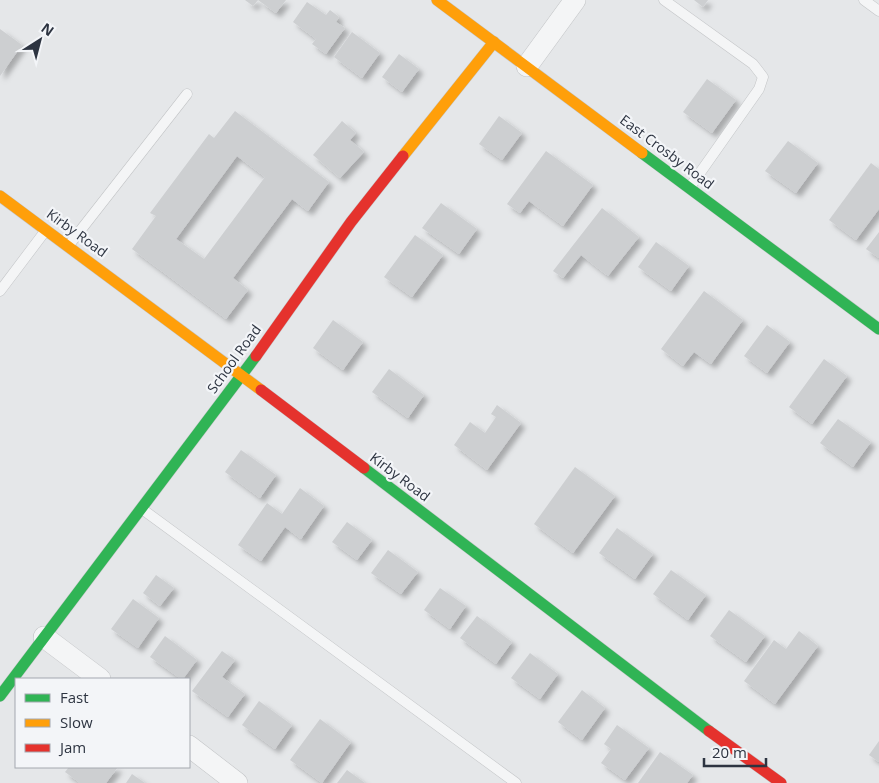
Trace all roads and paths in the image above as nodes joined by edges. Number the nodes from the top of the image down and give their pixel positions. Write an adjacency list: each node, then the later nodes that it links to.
1 (437, 0): 6 (street, East Crosby Road)
2 (575, 0): 7 (street)
3 (664, 0): 9 (lane)
4 (864, 0): 5 (lane)
5 (879, 11)
6 (494, 42): 7 (street, East Crosby Road); 15 (street, School Road)
7 (527, 66): 9 (street, East Crosby Road)
8 (187, 94): 12 (lane)
9 (690, 187): 14 (street, East Crosby Road)
10 (0, 196): 11 (street, Kirby Road)
11 (46, 229): 12 (street, Kirby Road); 13 (lane)
12 (69, 246): 15 (street, Kirby Road)
13 (0, 291)
14 (879, 330)
15 (242, 375): 16 (street, School Road); 23 (street, Kirby Road)
16 (141, 508): 17 (street, School Road); 22 (lane)
17 (44, 637): 18 (street); 19 (street, School Road)
18 (99, 678)
19 (0, 696)
20 (190, 747): 21 (street)
21 (237, 783)
22 (516, 783)
23 (781, 783)

